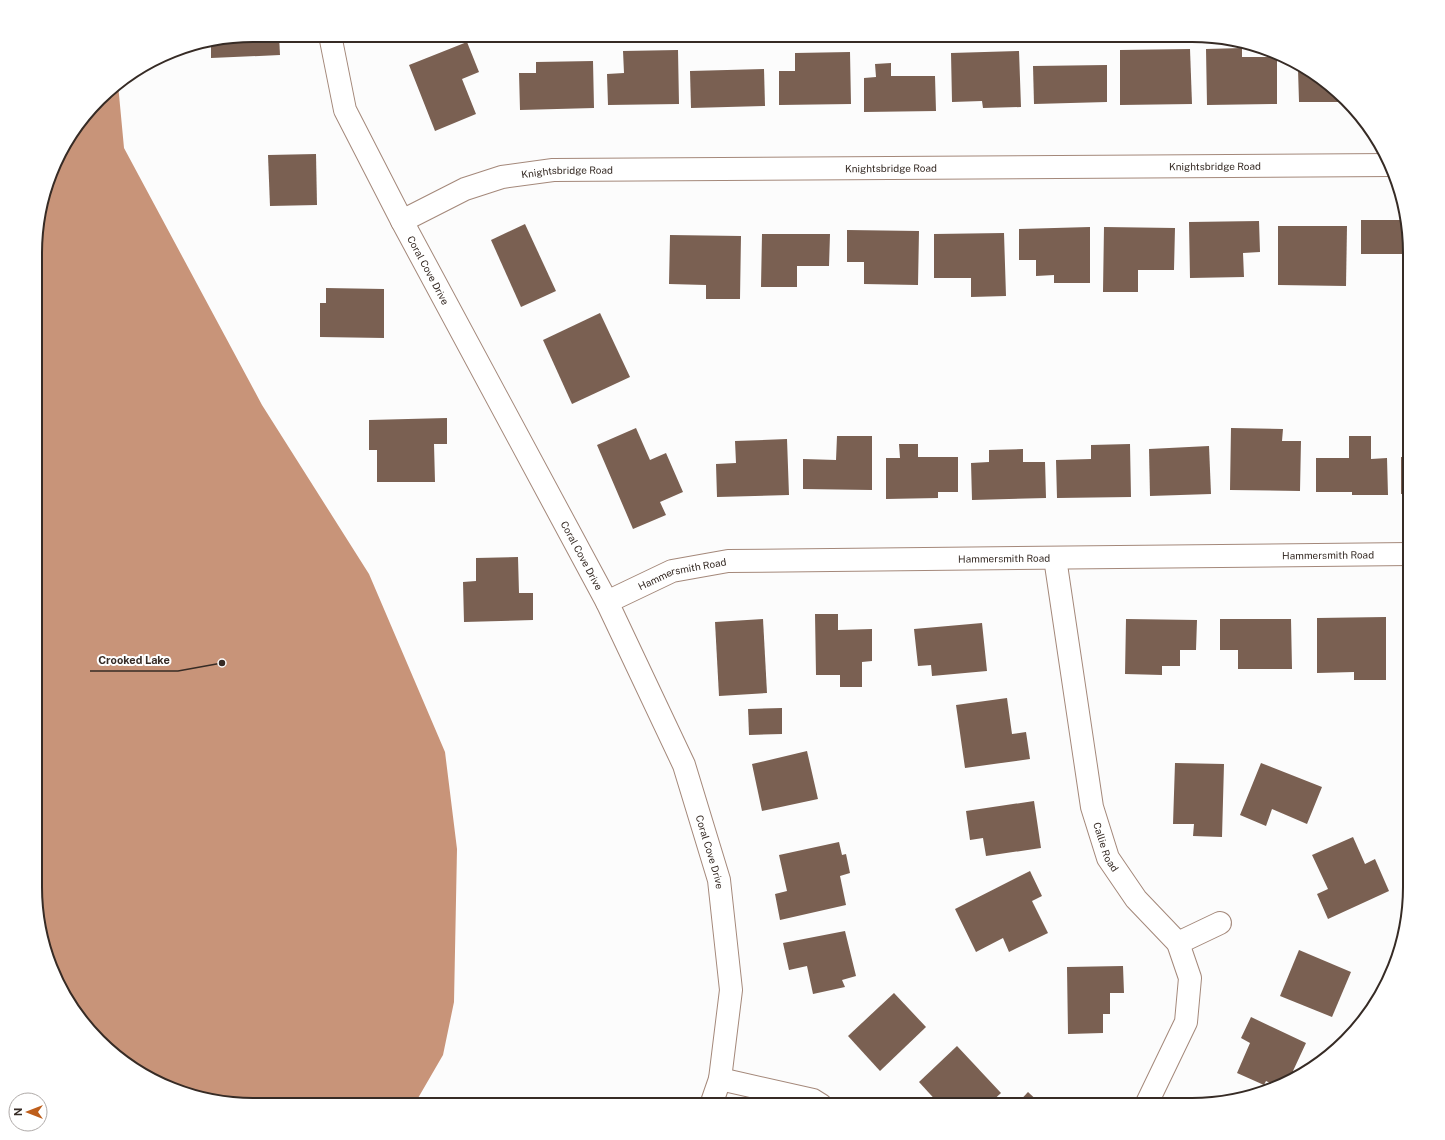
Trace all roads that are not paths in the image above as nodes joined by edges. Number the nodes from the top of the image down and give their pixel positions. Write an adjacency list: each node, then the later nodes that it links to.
1 (331, 42): 3 (street, Coral Cove Drive)
2 (1384, 165): 3 (street, Knightsbridge Road)
3 (402, 221): 6 (street, Coral Cove Drive)
4 (1403, 554): 5 (street, Hammersmith Road)
5 (1055, 558): 6 (street, Hammersmith Road); 8 (street, Callie Road)
6 (607, 602): 9 (street, Coral Cove Drive)
7 (1220, 923): 8 (street)
8 (1178, 943): 12 (street, Callie Road)
9 (720, 1079): 10 (street, Coral Cove Drive); 11 (street)
10 (713, 1098)
11 (804, 1098)
12 (1149, 1098)

